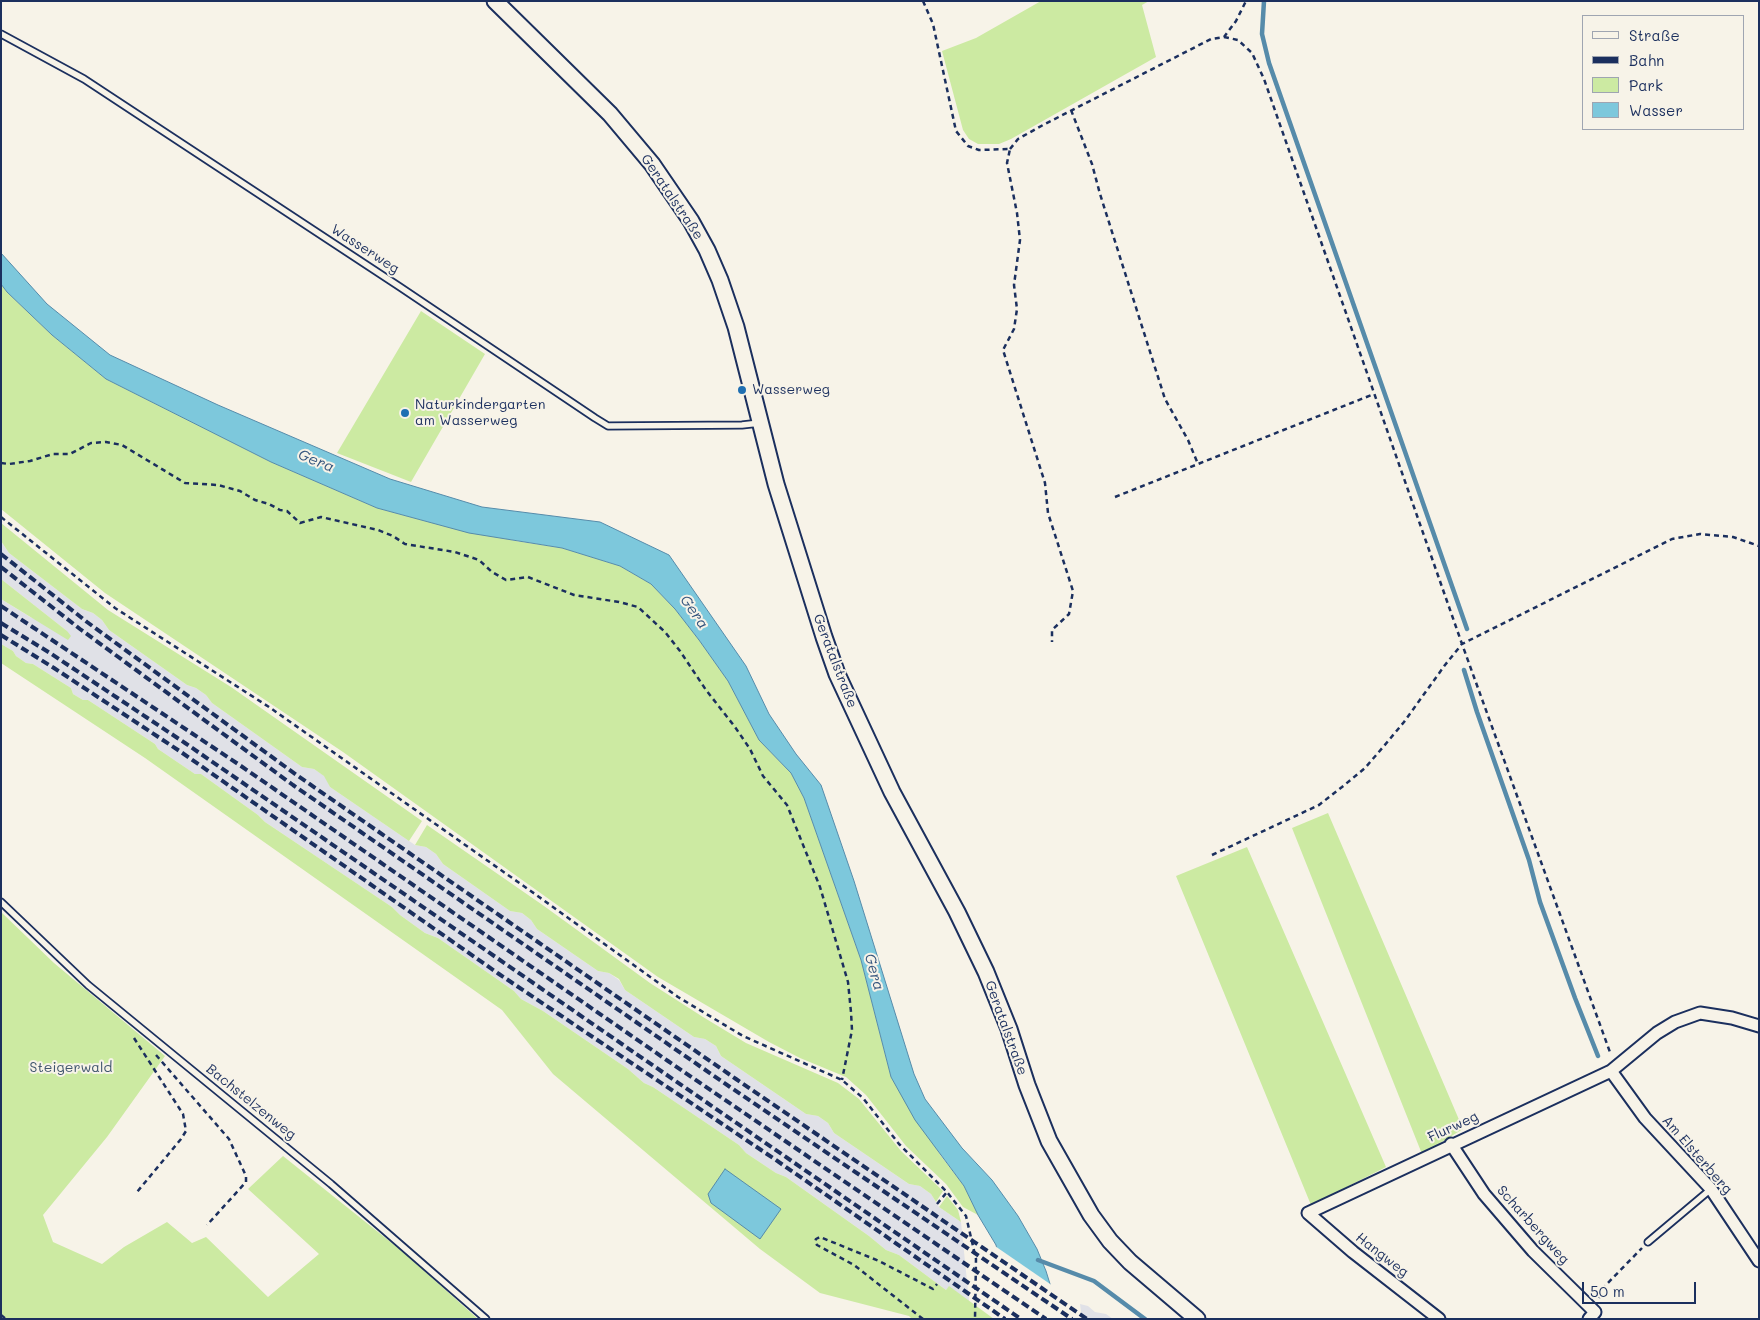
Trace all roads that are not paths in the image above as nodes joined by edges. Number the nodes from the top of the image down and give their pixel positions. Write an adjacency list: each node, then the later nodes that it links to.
1 (495, 1): 3 (street, Geratalstraße)
2 (1, 34): 3 (lane, Wasserweg)
3 (760, 423): 13 (street, Geratalstraße)
4 (1, 902): 12 (lane, Bachstelzenweg)
5 (1759, 1026): 6 (street, Flurweg)
6 (1614, 1068): 7 (street, Flurweg); 8 (street, Am Elsterberg)
7 (1451, 1144): 9 (street, Flurweg); 15 (street, Scharbergweg)
8 (1711, 1189): 10 (lane); 11 (street, Am Elsterberg)
9 (1308, 1213): 14 (street, Hangweg)
10 (1648, 1242)
11 (1759, 1261)
12 (486, 1319)
13 (1197, 1319)
14 (1439, 1319)
15 (1589, 1319)

